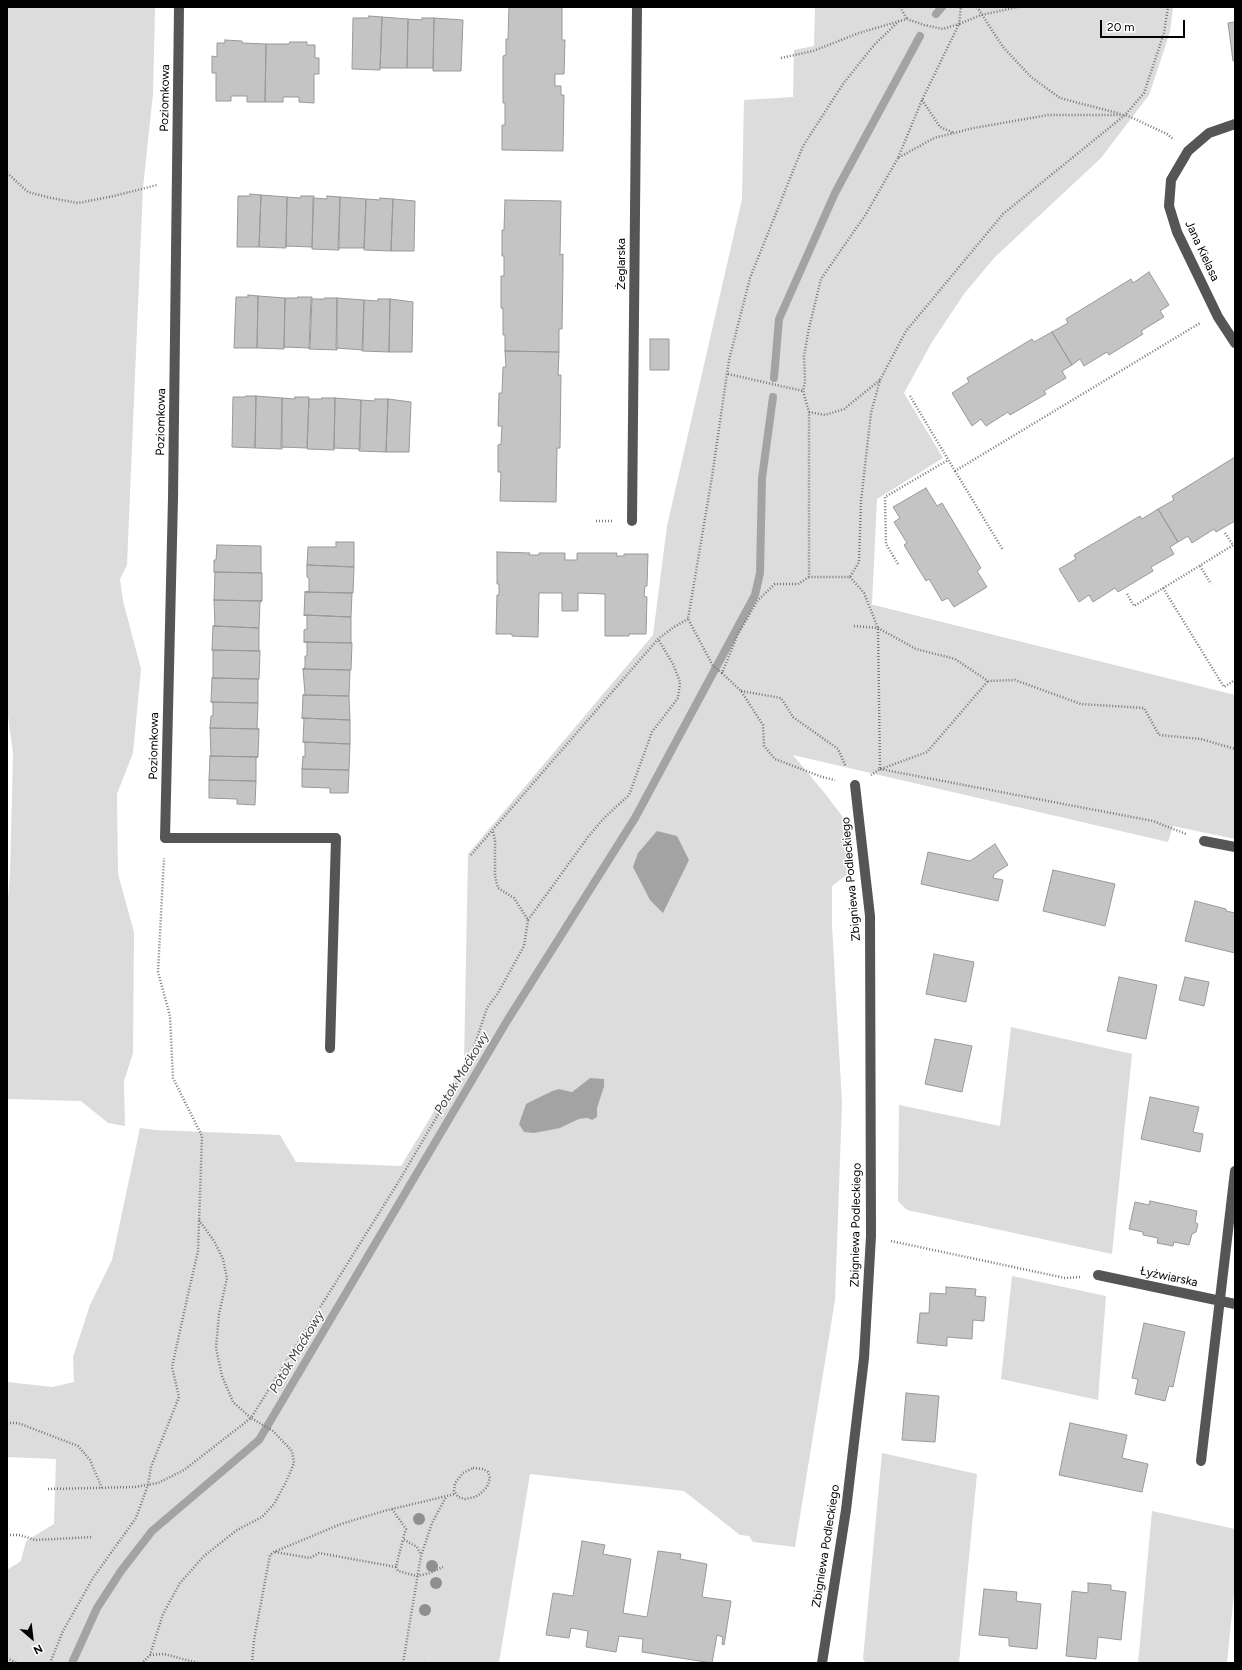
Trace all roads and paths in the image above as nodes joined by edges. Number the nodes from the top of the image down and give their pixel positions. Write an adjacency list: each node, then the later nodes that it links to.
1 (179, 7): 20 (street, Poziomkowa)
2 (637, 7): 30 (street, Żeglarska)
3 (961, 7): 11 (path)
4 (977, 7): 8 (path)
5 (1018, 7): 8 (path)
6 (1168, 7): 14 (path)
7 (901, 8): 9 (path)
8 (981, 15): 11 (path); 14 (path)
9 (907, 19): 10 (path); 11 (path)
10 (899, 21): 12 (path); 23 (path)
11 (959, 24): 13 (path)
12 (781, 58)
13 (922, 100): 16 (path); 18 (path)
14 (1125, 115): 16 (path); 17 (path); 24 (path)
15 (1235, 124): 21 (street, Jana Kielasa)
16 (954, 133): 18 (path)
17 (1167, 134)
18 (898, 158): 25 (path)
19 (7, 172): 20 (path)
20 (177, 180): 53 (street, Poziomkowa)
21 (1218, 317): 22 (street, Jana Kielasa); 29 (path)
22 (1235, 343)
23 (728, 374): 25 (path); 41 (path)
24 (880, 380): 27 (path); 37 (path)
25 (803, 391): 27 (path)
26 (910, 396): 28 (path)
27 (809, 412): 36 (path)
28 (948, 460): 29 (path); 34 (path)
29 (955, 471): 33 (path)
30 (632, 521)
31 (1225, 532): 32 (path)
32 (1234, 545): 35 (path)
33 (1003, 550)
34 (898, 564)
35 (1200, 566): 38 (path); 39 (path)
36 (809, 577): 37 (path); 45 (path)
37 (850, 577): 43 (path)
38 (1211, 584)
39 (1163, 588): 40 (path); 46 (path)
40 (1127, 594)
41 (688, 619): 44 (path); 45 (path)
42 (854, 626): 43 (path)
43 (878, 628): 47 (path); 50 (path)
44 (658, 639): 52 (path); 57 (path)
45 (722, 673): 48 (path)
46 (1235, 680)
47 (988, 681): 49 (path); 50 (path)
48 (741, 691): 51 (path); 51 (path)
49 (1235, 748)
50 (880, 769): 51 (path); 54 (path)
51 (855, 785): 61 (street, Zbigniewa Podleckiego)
52 (493, 830): 56 (path); 57 (path)
53 (165, 838): 58 (street); 60 (path)
54 (1204, 841): 55 (street)
55 (1235, 848)
56 (472, 855)
57 (528, 920): 65 (path)
58 (330, 1048)
59 (1235, 1171): 63 (street)
60 (200, 1220): 65 (path); 68 (path)
61 (871, 1236): 62 (path); 90 (street, Zbigniewa Podleckiego)
62 (1098, 1275): 63 (street, Łyżwiarska)
63 (1220, 1301): 64 (street, Łyżwiarska); 67 (street)
64 (1235, 1304)
65 (251, 1418): 68 (path); 82 (path)
66 (7, 1423): 69 (path)
67 (1201, 1461)
68 (148, 1485): 69 (path); 85 (path)
69 (102, 1488): 70 (path)
70 (48, 1489)
71 (455, 1494): 71 (path); 72 (path)
72 (446, 1497): 73 (path); 78 (path)
73 (392, 1509): 76 (path); 77 (path)
74 (7, 1535): 75 (path)
75 (93, 1537)
76 (403, 1539): 78 (path); 79 (path)
77 (274, 1552): 79 (path); 88 (path)
78 (421, 1556): 81 (path)
79 (396, 1567): 81 (path)
80 (443, 1567): 81 (path)
81 (417, 1576): 89 (path)
82 (150, 1656): 86 (path); 87 (path)
83 (7, 1658): 84 (path)
84 (17, 1663)
85 (50, 1663)
86 (142, 1663)
87 (198, 1663)
88 (252, 1663)
89 (403, 1663)
90 (822, 1663)

